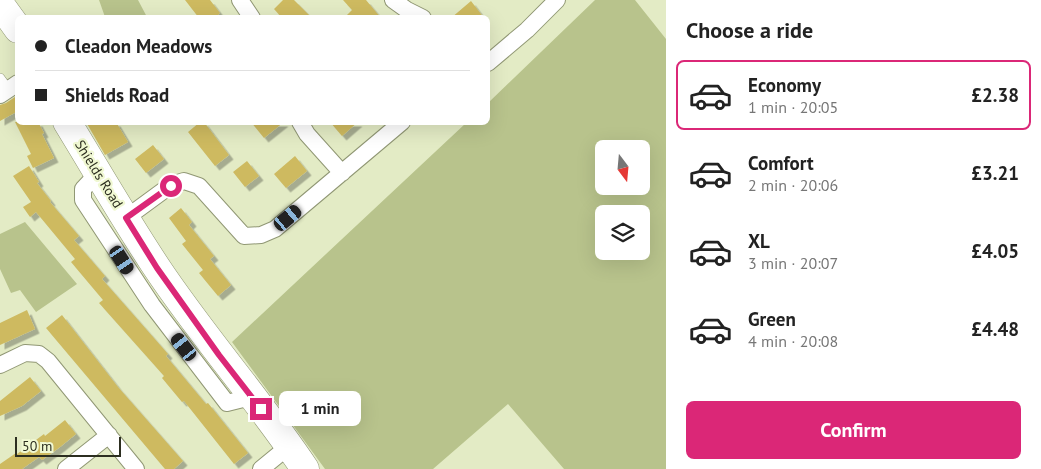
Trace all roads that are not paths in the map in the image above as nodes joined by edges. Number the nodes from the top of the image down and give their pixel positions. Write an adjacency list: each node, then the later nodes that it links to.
1 (393, 0): 3 (street)
2 (557, 0): 6 (street)
3 (417, 15)
4 (6, 21): 5 (highway)
5 (15, 43)
6 (490, 61)
7 (69, 125): 10 (highway, Shields Road)
8 (302, 125): 11 (street)
9 (398, 125): 11 (street)
10 (98, 172): 12 (highway, Shields Road); 14 (street)
11 (342, 173): 12 (street)
12 (126, 218): 14 (highway, Shields Road)
13 (0, 366): 15 (street)
14 (251, 397): 16 (highway, Shields Road)
15 (109, 435): 17 (street); 18 (street)
16 (290, 446): 19 (street); 20 (highway, Shields Road)
17 (66, 469)
18 (136, 469)
19 (261, 469)
20 (305, 469)

